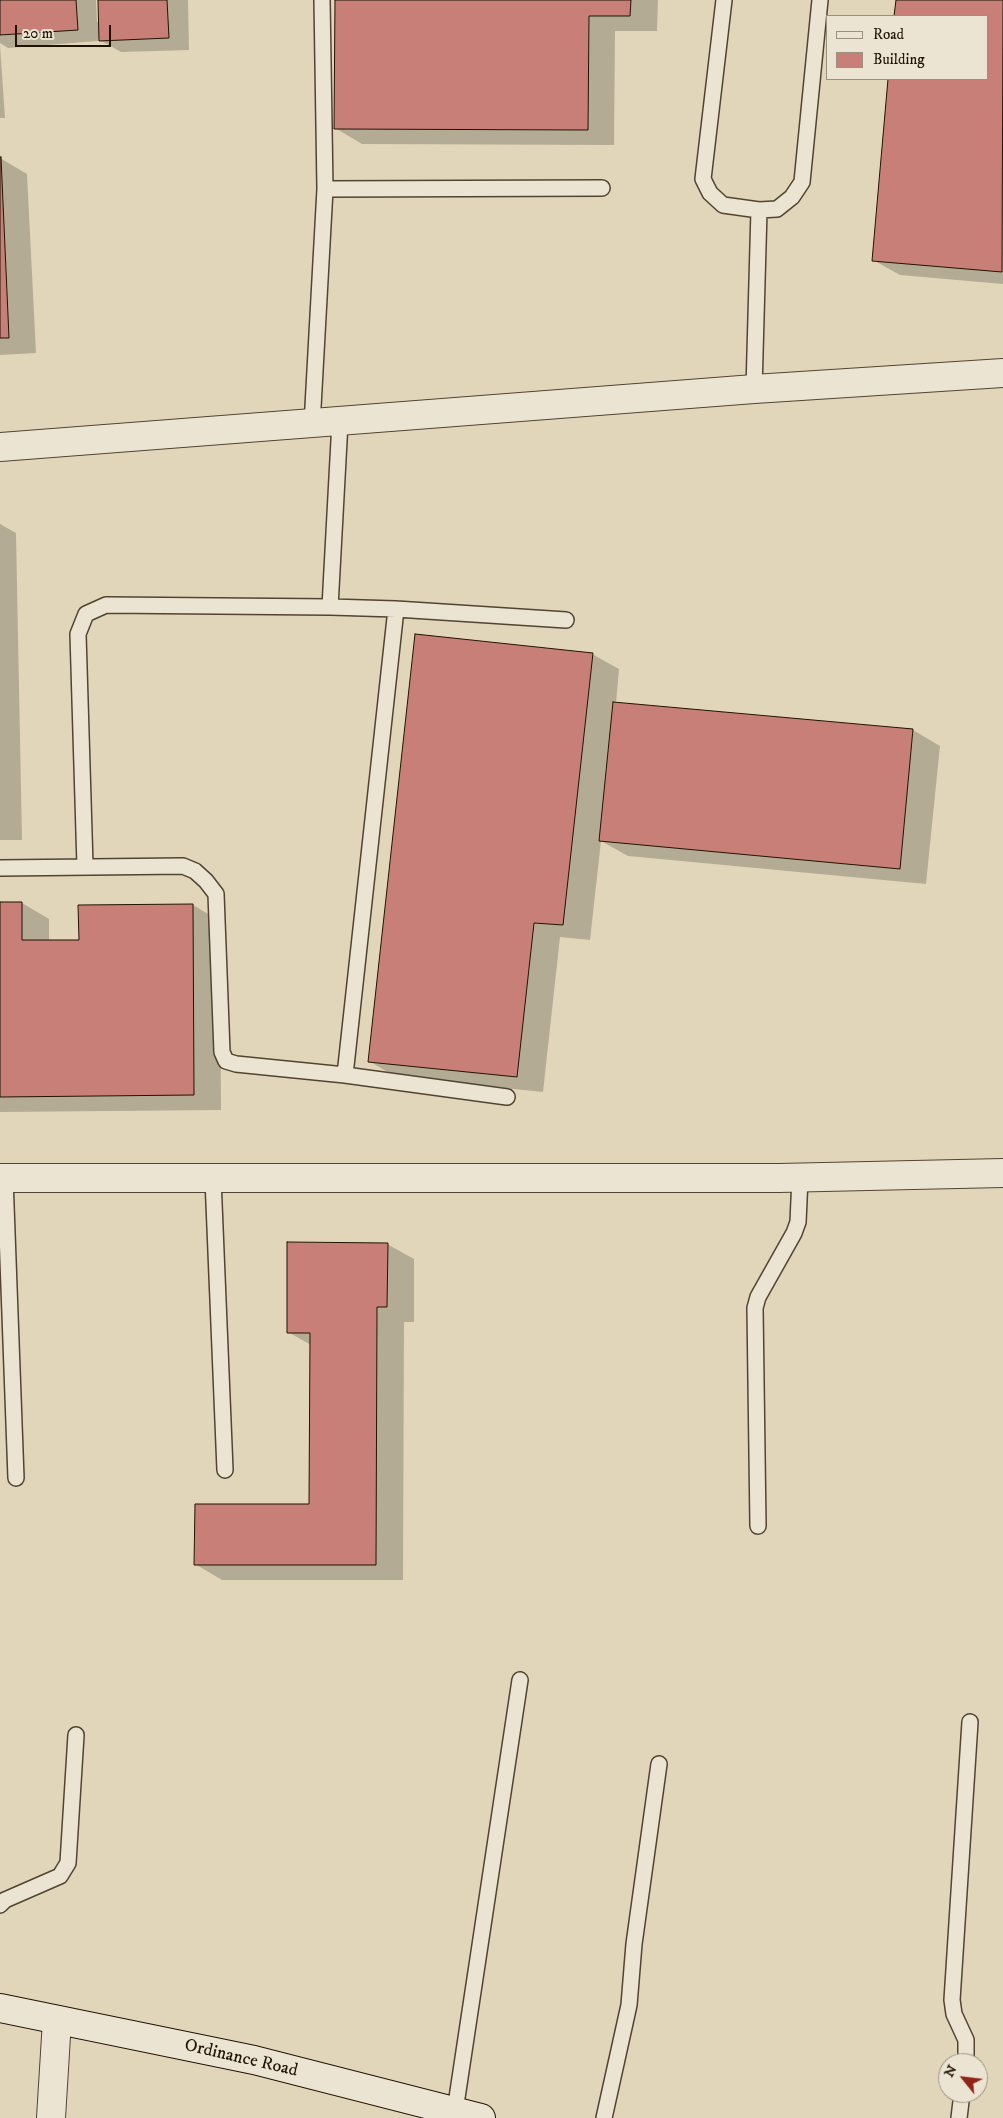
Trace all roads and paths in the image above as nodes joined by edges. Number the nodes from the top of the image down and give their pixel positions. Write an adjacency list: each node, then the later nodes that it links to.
1 (322, 0): 5 (lane)
2 (724, 0): 6 (lane)
3 (820, 0): 6 (lane)
4 (602, 188): 5 (lane)
5 (325, 189): 10 (lane)
6 (759, 210): 8 (lane)
7 (1003, 373): 8 (street)
8 (754, 389): 9 (street)
9 (340, 422): 10 (street); 12 (lane)
10 (312, 425): 11 (street)
11 (0, 447)
12 (330, 607): 13 (lane); 15 (lane)
13 (396, 609): 14 (lane); 17 (lane)
14 (566, 620)
15 (85, 866): 16 (lane); 17 (lane)
16 (0, 868)
17 (345, 1075): 18 (lane)
18 (507, 1097)
19 (1003, 1173): 21 (street)
20 (2, 1178): 22 (street); 24 (lane)
21 (800, 1178): 22 (street); 25 (lane)
22 (213, 1179): 23 (lane)
23 (225, 1470)
24 (16, 1478)
25 (758, 1526)
26 (520, 1680): 35 (lane)
27 (970, 1722): 33 (lane)
28 (76, 1735): 30 (lane)
29 (659, 1764): 38 (lane)
30 (0, 1905)
31 (0, 2008): 32 (street, Ordinance Road)
32 (56, 2020): 35 (street, Ordinance Road); 36 (street)
33 (966, 2053)
34 (961, 2103): 39 (lane)
35 (455, 2111): 37 (street, Ordinance Road)
36 (51, 2118)
37 (481, 2118)
38 (604, 2118)
39 (960, 2118)

